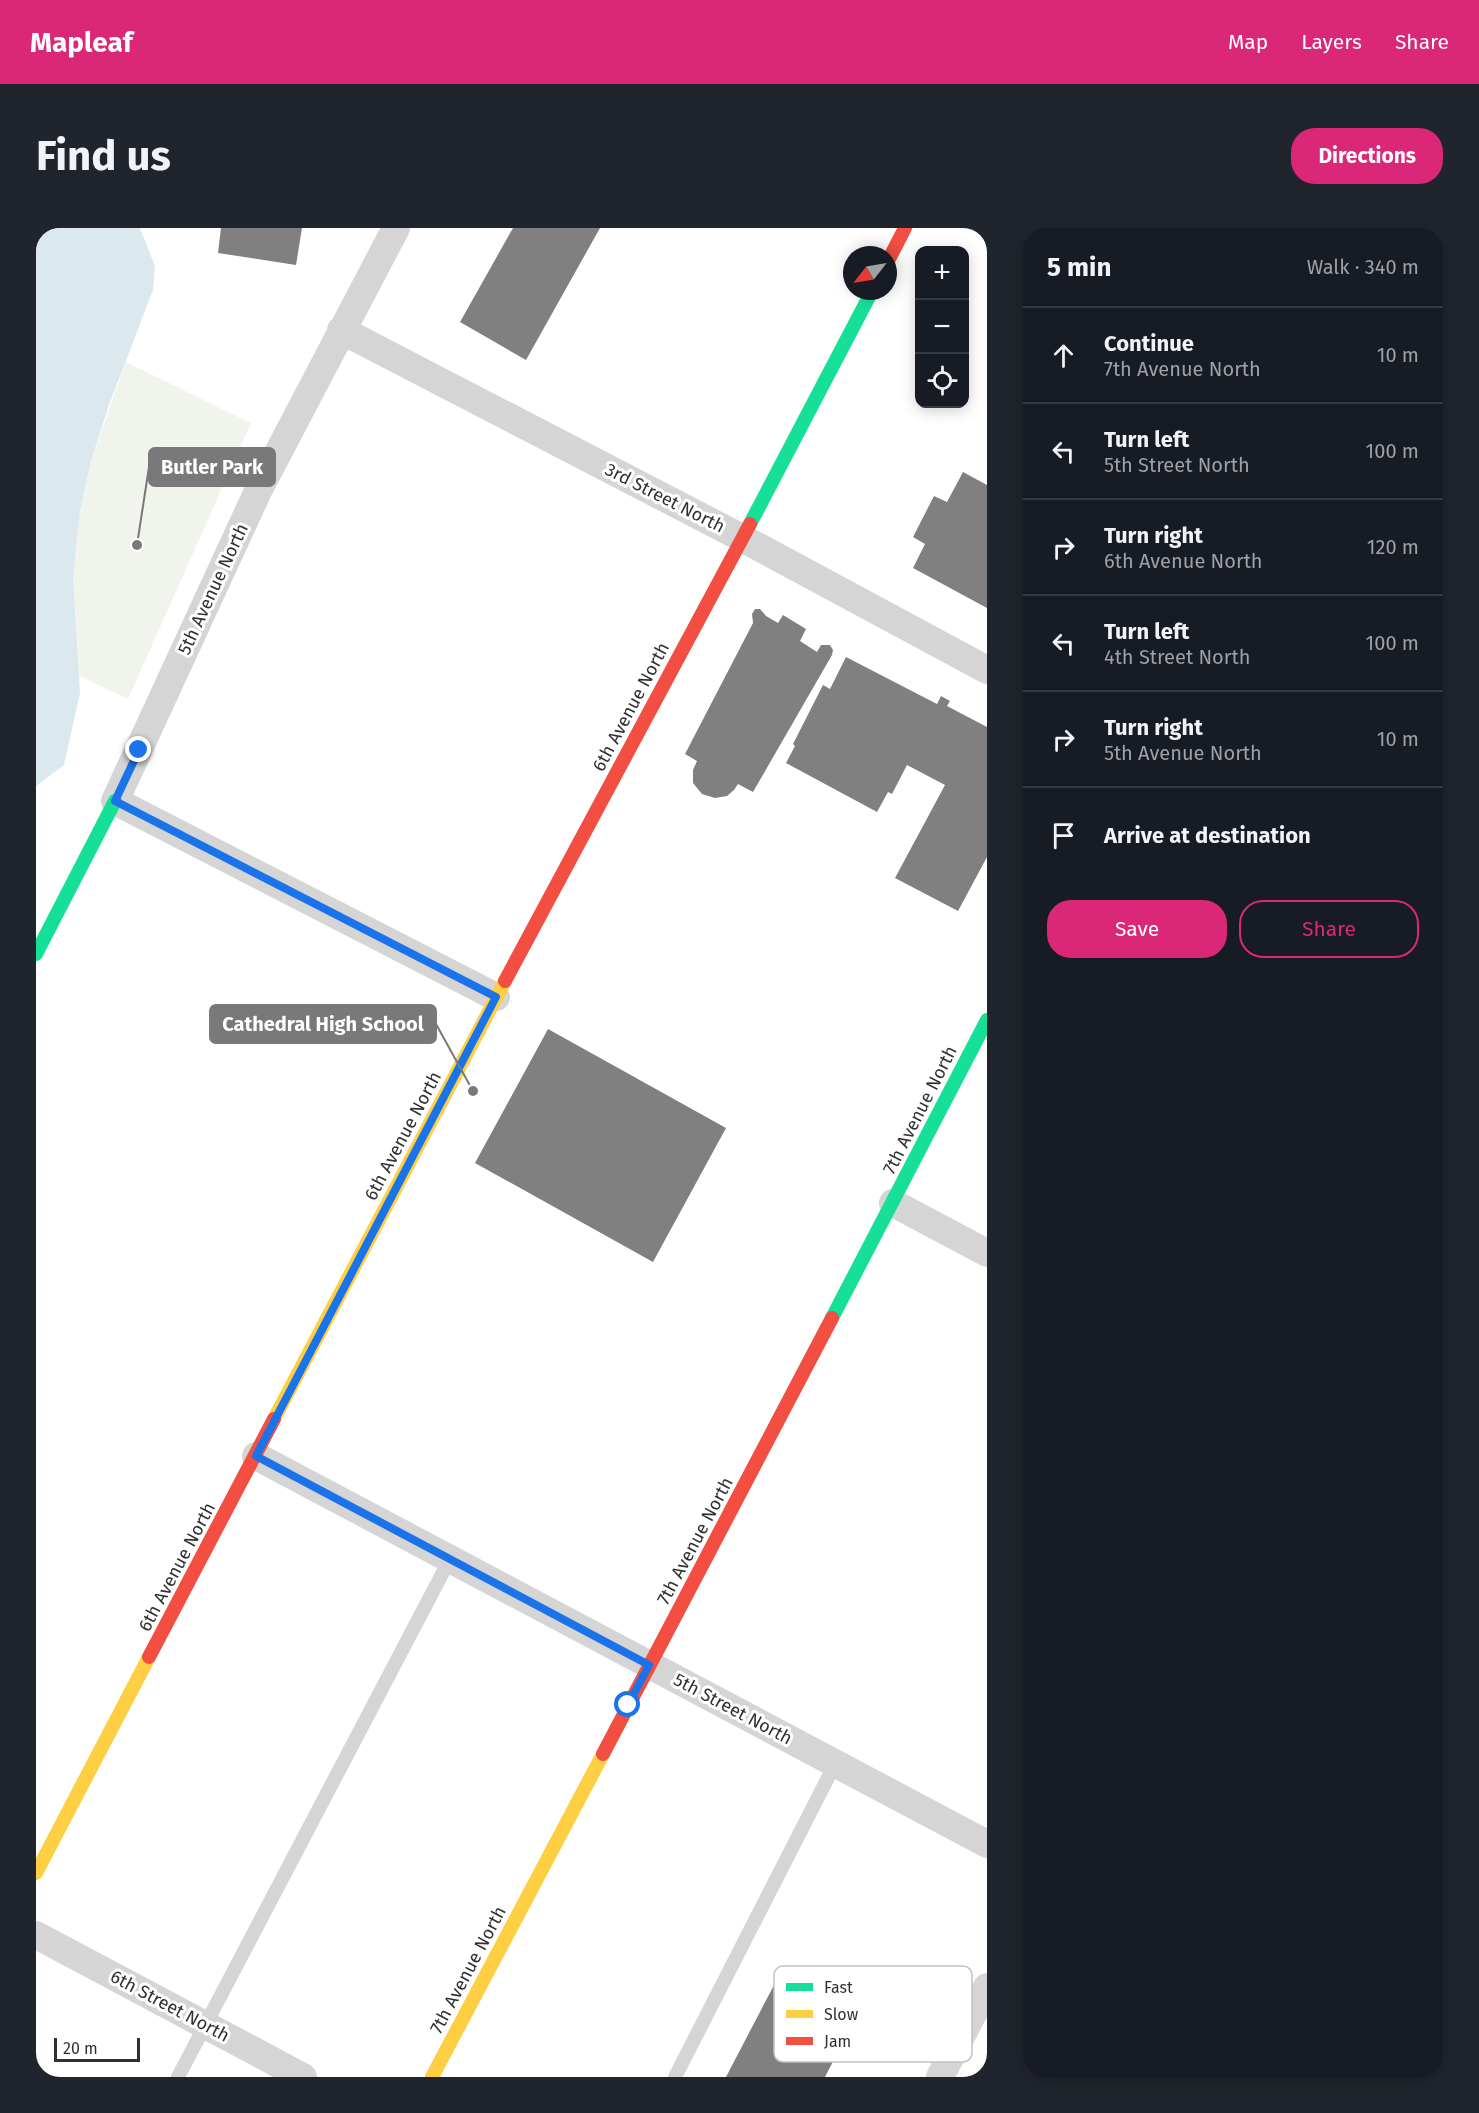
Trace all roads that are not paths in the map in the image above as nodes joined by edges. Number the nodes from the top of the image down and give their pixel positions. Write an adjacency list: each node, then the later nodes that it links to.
1 (396, 228): 5 (street, 5th Avenue North)
2 (905, 228): 3 (street)
3 (896, 246)
4 (867, 300): 6 (street, 6th Avenue North)
5 (341, 330): 6 (street, 3rd Street North); 8 (street, 5th Avenue North)
6 (742, 538): 7 (street, 3rd Street North); 10 (street, 6th Avenue North)
7 (987, 670)
8 (115, 801): 9 (street, 5th Avenue North); 10 (street)
9 (36, 954)
10 (496, 997): 14 (street, 6th Avenue North)
11 (987, 1020): 12 (street, 7th Avenue North)
12 (893, 1203): 13 (street); 16 (street, 7th Avenue North)
13 (987, 1253)
14 (256, 1456): 15 (street, 5th Street North); 19 (street, 6th Avenue North)
15 (450, 1559): 16 (street, 5th Street North); 23 (lane)
16 (649, 1665): 17 (street, 5th Street North); 27 (street, 7th Avenue North)
17 (835, 1764): 18 (street, 5th Street North); 28 (lane)
18 (987, 1844)
19 (36, 1873)
20 (36, 1935): 23 (street, 6th Street North)
21 (987, 1987): 22 (street)
22 (972, 2016)
23 (206, 2025): 25 (lane); 26 (street, 6th Street North)
24 (948, 2062): 29 (street)
25 (178, 2077)
26 (303, 2077)
27 (432, 2077)
28 (675, 2077)
29 (940, 2077)

